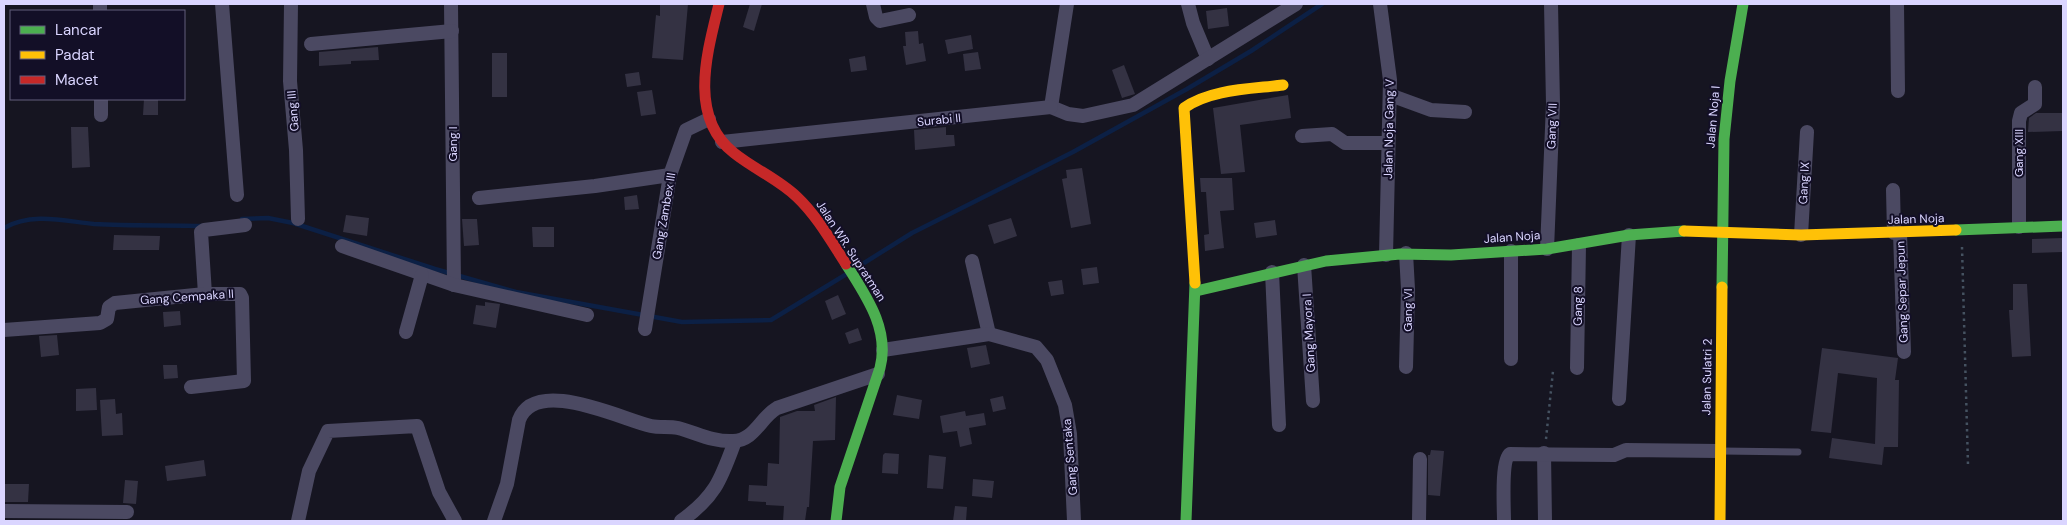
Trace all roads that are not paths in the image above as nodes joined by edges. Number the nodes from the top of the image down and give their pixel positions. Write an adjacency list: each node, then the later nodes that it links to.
1 (222, 4): 32 (street)
2 (291, 4): 34 (street, Gang III)
3 (451, 4): 14 (street, Gang I)
4 (720, 4): 25 (street, Jalan WR. Supratman)
5 (873, 4): 13 (street)
6 (1067, 4): 22 (street)
7 (1188, 4): 16 (street)
8 (1380, 4): 20 (street, Jalan Noja Gang V)
9 (1551, 4): 44 (street, Gang VII)
10 (1742, 4): 38 (street, Jalan Noja I)
11 (1897, 4): 19 (street)
12 (1290, 6): 16 (street)
13 (909, 15)
14 (452, 30): 15 (street); 52 (street, Gang I)
15 (311, 44)
16 (1208, 60): 22 (street)
17 (1283, 85): 53 (street)
18 (2035, 87): 37 (street, Gang XIII)
19 (1898, 91)
20 (1390, 94): 23 (street); 29 (street, Jalan Noja Gang V)
21 (101, 100): 24 (street)
22 (1051, 107): 28 (street, Surabi II)
23 (1465, 112)
24 (101, 115)
25 (709, 119): 28 (street, Jalan WR. Supratman); 30 (street, Gang Zambex III)
26 (1807, 132): 41 (street, Gang IX)
27 (1302, 136): 29 (street)
28 (722, 142): 60 (street, Jalan WR. Supratman)
29 (1387, 143): 47 (street, Jalan Noja Gang V)
30 (670, 175): 33 (street); 56 (street, Gang Zambex III)
31 (1893, 190): 39 (street, Gang Separ Jepun)
32 (237, 195)
33 (479, 198)
34 (298, 219)
35 (245, 225): 54 (street)
36 (2063, 226): 37 (street, Jalan Noja)
37 (2018, 228): 39 (street, Jalan Noja)
38 (1724, 233): 40 (street, Jalan Noja); 41 (street, Jalan Noja); 71 (street, Jalan Sulatri 2)
39 (1897, 233): 41 (street, Jalan Noja); 61 (street, Gang Separ Jepun)
40 (1629, 235): 42 (street, Jalan Noja); 67 (street)
41 (1801, 235)
42 (1579, 245): 44 (street, Jalan Noja); 64 (street, Gang 8)
43 (342, 246): 51 (street)
44 (1547, 249): 45 (street, Jalan Noja)
45 (1511, 251): 46 (street, Jalan Noja); 62 (street)
46 (1406, 253): 47 (street, Jalan Noja); 63 (street, Gang VI)
47 (1386, 255): 49 (street, Jalan Noja)
48 (972, 260): 59 (street)
49 (1304, 265): 50 (street, Jalan Noja); 68 (street, Gang Mayora I)
50 (1272, 272): 53 (street, Jalan Noja); 69 (street)
51 (422, 275): 52 (street); 58 (street)
52 (454, 280): 55 (street)
53 (1196, 291): 83 (street)
54 (205, 294): 57 (street, Gang Cempaka II); 66 (street, Gang Cempaka II)
55 (588, 315)
56 (646, 322)
57 (4, 330)
58 (406, 332)
59 (989, 334): 60 (street, Gang Sentaka); 82 (street, Gang Sentaka)
60 (883, 350): 65 (street, Jalan WR. Supratman)
61 (1904, 352)
62 (1511, 359)
63 (1406, 367)
64 (1577, 368)
65 (878, 374): 70 (street); 81 (street, Jalan WR. Supratman)
66 (191, 387)
67 (1619, 399)
68 (1313, 401)
69 (1279, 425)
70 (735, 441): 79 (street); 80 (street)
71 (1719, 450): 72 (lane); 73 (street); 87 (street, Jalan Sulatri 2)
72 (1798, 452)
73 (1544, 453): 85 (street); 86 (street)
74 (1420, 459): 84 (street)
75 (4, 511): 76 (street)
76 (127, 512)
77 (298, 521): 78 (street)
78 (455, 521)
79 (494, 521)
80 (681, 521)
81 (836, 521)
82 (1074, 521)
83 (1186, 521)
84 (1419, 521)
85 (1504, 521)
86 (1545, 521)
87 (1720, 521)

